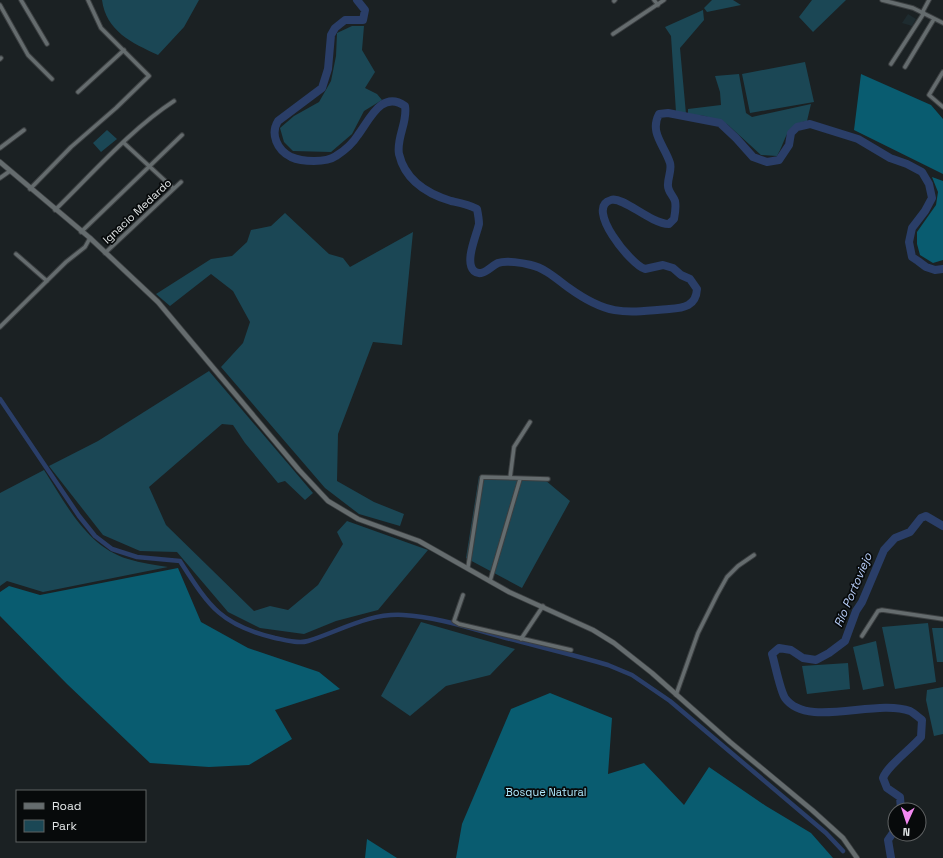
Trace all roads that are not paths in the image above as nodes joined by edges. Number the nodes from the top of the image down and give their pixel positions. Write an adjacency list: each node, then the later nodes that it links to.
1 (21, 0): 13 (street)
2 (88, 0): 14 (street)
3 (654, 0): 8 (street)
4 (664, 0): 8 (street)
5 (882, 0): 9 (street)
6 (929, 0): 9 (street)
7 (0, 5): 18 (street)
8 (658, 5): 12 (street)
9 (923, 13): 10 (street); 15 (street)
10 (934, 19): 11 (street); 16 (street)
11 (943, 24)
12 (613, 34)
13 (47, 44)
14 (124, 50): 19 (street); 32 (street)
15 (891, 64)
16 (905, 67)
17 (943, 72): 21 (street)
18 (52, 79)
19 (78, 92)
20 (174, 101): 24 (street)
21 (943, 108)
22 (24, 130): 25 (street)
23 (182, 135): 27 (street)
24 (124, 143): 27 (street); 33 (street)
25 (0, 148)
26 (0, 162): 28 (street)
27 (150, 167): 31 (street); 34 (street)
28 (10, 171): 29 (street); 32 (street)
29 (0, 178)
30 (181, 182): 31 (street, Ignacio Medardo)
31 (173, 188): 36 (street, Ignacio Medardo)
32 (30, 189): 33 (street)
33 (55, 210): 34 (street)
34 (81, 232): 35 (street)
35 (90, 238): 36 (street); 38 (street)
36 (105, 253): 45 (street)
37 (16, 254): 38 (street)
38 (47, 280): 39 (street)
39 (0, 328)
40 (530, 422): 41 (street)
41 (510, 478): 42 (street); 45 (street)
42 (520, 479): 43 (street); 46 (street)
43 (548, 479)
44 (754, 555): 53 (street)
45 (468, 567): 46 (street)
46 (490, 581): 48 (street)
47 (463, 595): 51 (street)
48 (543, 606): 51 (street); 53 (street)
49 (943, 619): 50 (street)
50 (862, 636)
51 (521, 639): 52 (street)
52 (571, 650)
53 (676, 695): 54 (street)
54 (857, 858)

